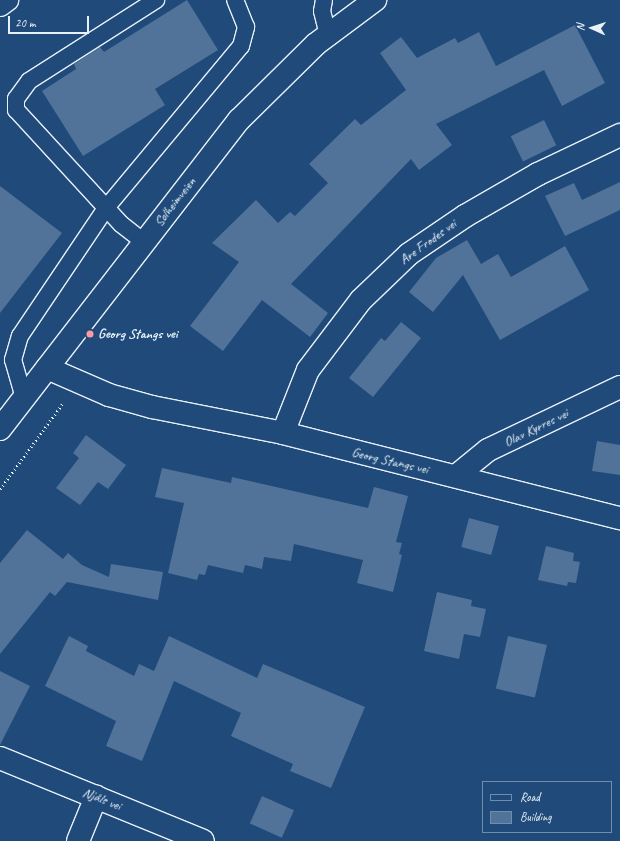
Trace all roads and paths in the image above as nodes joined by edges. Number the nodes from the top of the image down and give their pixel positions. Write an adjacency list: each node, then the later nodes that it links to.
1 (7, 0): 6 (main road)
2 (156, 0): 9 (lane)
3 (236, 0): 9 (lane)
4 (324, 0): 7 (lane)
5 (375, 0): 7 (main road, Solheimveien)
6 (0, 5)
7 (328, 35): 10 (main road, Solheimveien)
8 (620, 135): 16 (main road, Are Frodes vei)
9 (106, 208): 10 (lane); 14 (lane)
10 (144, 242): 11 (main road, Solheimveien)
11 (47, 368): 12 (main road, Georg Stangs vei); 14 (main road, Solheimveien)
12 (77, 383): 16 (main road, Georg Stangs vei); 18 (path)
13 (620, 387): 17 (main road, Olav Kyrres vei)
14 (24, 398): 15 (main road, Solheimveien)
15 (0, 429)
16 (283, 432): 17 (main road, Georg Stangs vei)
17 (456, 476): 19 (main road, Georg Stangs vei)
18 (0, 489)
19 (620, 518)
20 (0, 758): 21 (main road, Njåls vei)
21 (96, 797): 22 (main road); 23 (main road, Njåls vei)
22 (78, 841)
23 (203, 841)

